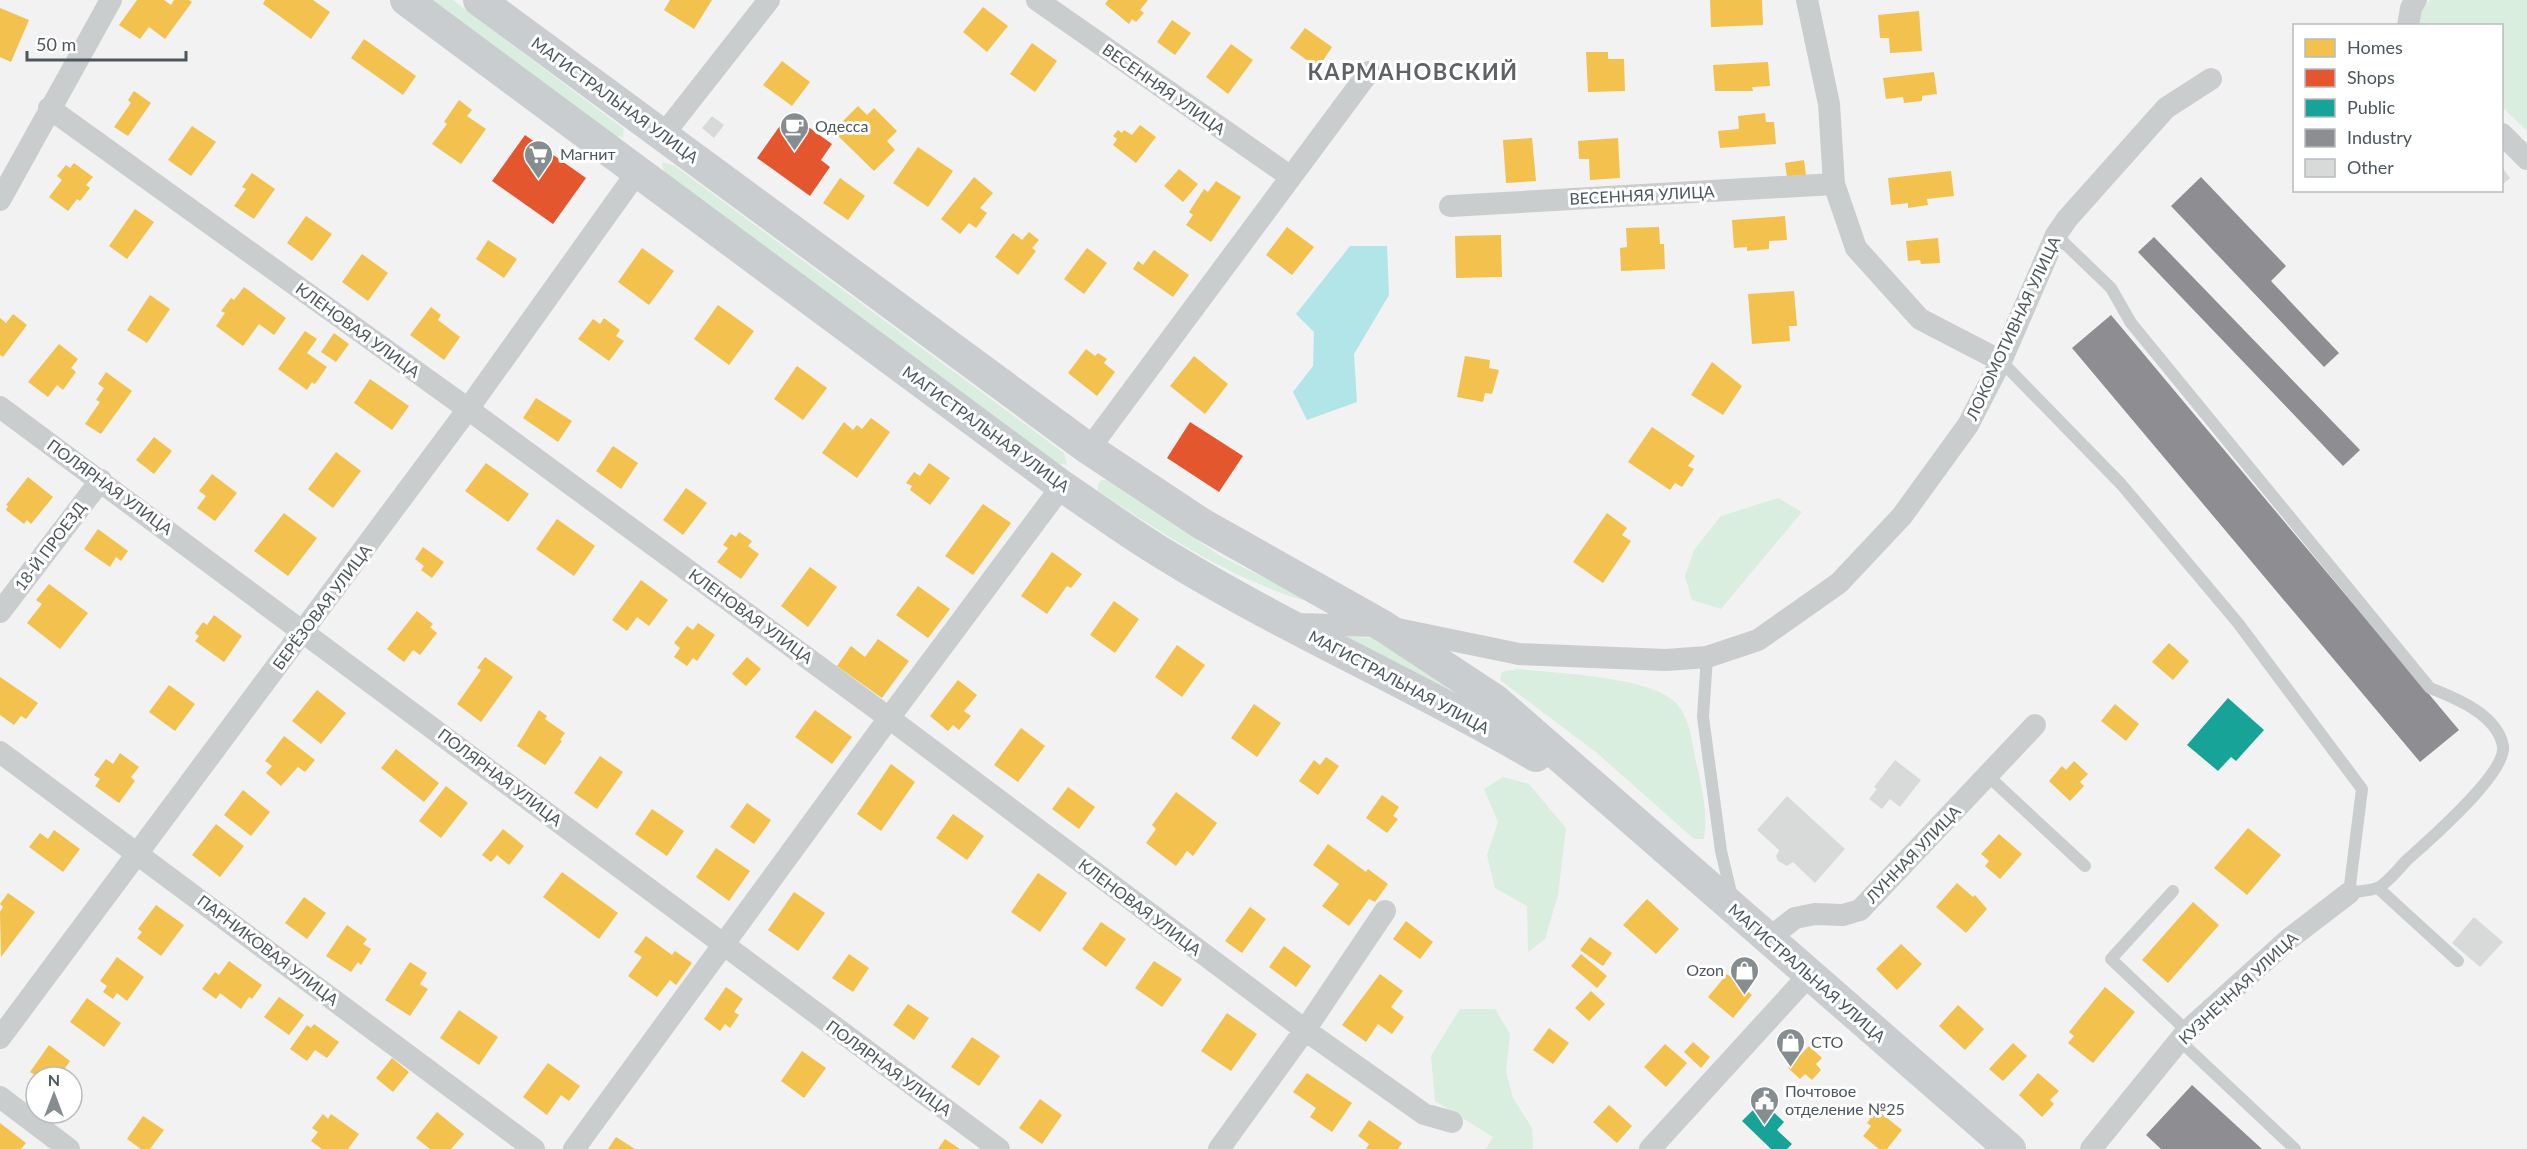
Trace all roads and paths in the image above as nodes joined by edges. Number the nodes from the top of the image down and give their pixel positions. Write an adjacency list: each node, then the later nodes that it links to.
1 (111, 0): 11 (street)
2 (406, 0): 15 (main road, МАГИСТРАЛЬНАЯ УЛИЦА)
3 (479, 0): 12 (main road, МАГИСТРАЛЬНАЯ УЛИЦА)
4 (769, 0): 12 (street)
5 (1037, 0): 16 (street, ВЕСЕННЯЯ УЛИЦА)
6 (1807, 0): 17 (street)
7 (2416, 0): 8 (street)
8 (2408, 24)
9 (1369, 72): 16 (street)
10 (2211, 79): 20 (street, ЛОКОМОТИВНАЯ УЛИЦА)
11 (49, 108): 18 (street); 23 (street, КЛЕНОВАЯ УЛИЦА)
12 (663, 135): 15 (main road); 24 (main road, МАГИСТРАЛЬНАЯ УЛИЦА)
13 (2503, 135): 14 (street)
14 (2527, 159)
15 (638, 171): 23 (street, БЕРЁЗОВАЯ УЛИЦА); 26 (main road, МАГИСТРАЛЬНАЯ УЛИЦА)
16 (1291, 177): 24 (street)
17 (1834, 184): 19 (street, ВЕСЕННЯЯ УЛИЦА); 21 (street)
18 (0, 200)
19 (1450, 206)
20 (2056, 235): 21 (street, ЛОКОМОТИВНАЯ УЛИЦА); 39 (lane)
21 (2001, 361): 31 (street, ЛОКОМОТИВНАЯ УЛИЦА); 41 (lane)
22 (0, 406): 25 (street, ПОЛЯРНАЯ УЛИЦА)
23 (468, 409): 30 (street, БЕРЁЗОВАЯ УЛИЦА); 32 (street, КЛЕНОВАЯ УЛИЦА)
24 (1089, 449): 26 (main road); 29 (main road, МАГИСТРАЛЬНАЯ УЛИЦА)
25 (101, 480): 27 (street, 18-Й ПРОЕЗД); 30 (street, ПОЛЯРНАЯ УЛИЦА)
26 (1062, 486): 28 (main road, МАГИСТРАЛЬНАЯ УЛИЦА); 32 (street)
27 (0, 612)
28 (1287, 623): 29 (street, ЛОКОМОТИВНАЯ УЛИЦА); 36 (main road, МАГИСТРАЛЬНАЯ УЛИЦА)
29 (1383, 626): 31 (street, ЛОКОМОТИВНАЯ УЛИЦА); 36 (main road, МАГИСТРАЛЬНАЯ УЛИЦА)
30 (305, 630): 37 (street, БЕРЁЗОВАЯ УЛИЦА); 45 (street, ПОЛЯРНАЯ УЛИЦА)
31 (1707, 657): 43 (lane)
32 (889, 718): 45 (street); 48 (street, КЛЕНОВАЯ УЛИЦА)
33 (2035, 725): 35 (street, ЛУННАЯ УЛИЦА)
34 (0, 752): 37 (street, ПАРНИКОВАЯ УЛИЦА)
35 (1988, 776): 38 (lane); 44 (street, ЛУННАЯ УЛИЦА)
36 (1605, 796): 43 (main road, МАГИСТРАЛЬНАЯ УЛИЦА)
37 (138, 853): 50 (street, БЕРЁЗОВАЯ УЛИЦА); 54 (street, ПАРНИКОВАЯ УЛИЦА)
38 (2085, 866)
39 (2378, 888): 41 (lane); 46 (lane)
40 (2173, 891): 49 (lane)
41 (2349, 892): 49 (street, КУЗНЕЧНАЯ УЛИЦА)
42 (1385, 910): 48 (street)
43 (1735, 910): 44 (main road, МАГИСТРАЛЬНАЯ УЛИЦА)
44 (1768, 939): 47 (main road, МАГИСТРАЛЬНАЯ УЛИЦА)
45 (724, 946): 55 (street); 56 (street, ПОЛЯРНАЯ УЛИЦА)
46 (2458, 961)
47 (1809, 975): 58 (street); 59 (main road, МАГИСТРАЛЬНАЯ УЛИЦА)
48 (1305, 1030): 52 (street, КЛЕНОВАЯ УЛИЦА); 57 (street)
49 (2183, 1036): 60 (street, КУЗНЕЧНАЯ УЛИЦА); 61 (lane)
50 (0, 1038)
51 (0, 1097): 53 (street)
52 (1452, 1122)
53 (69, 1149)
54 (534, 1149)
55 (574, 1149)
56 (999, 1149)
57 (1220, 1149)
58 (1650, 1149)
59 (2010, 1149)
60 (2091, 1149)
61 (2295, 1149)

